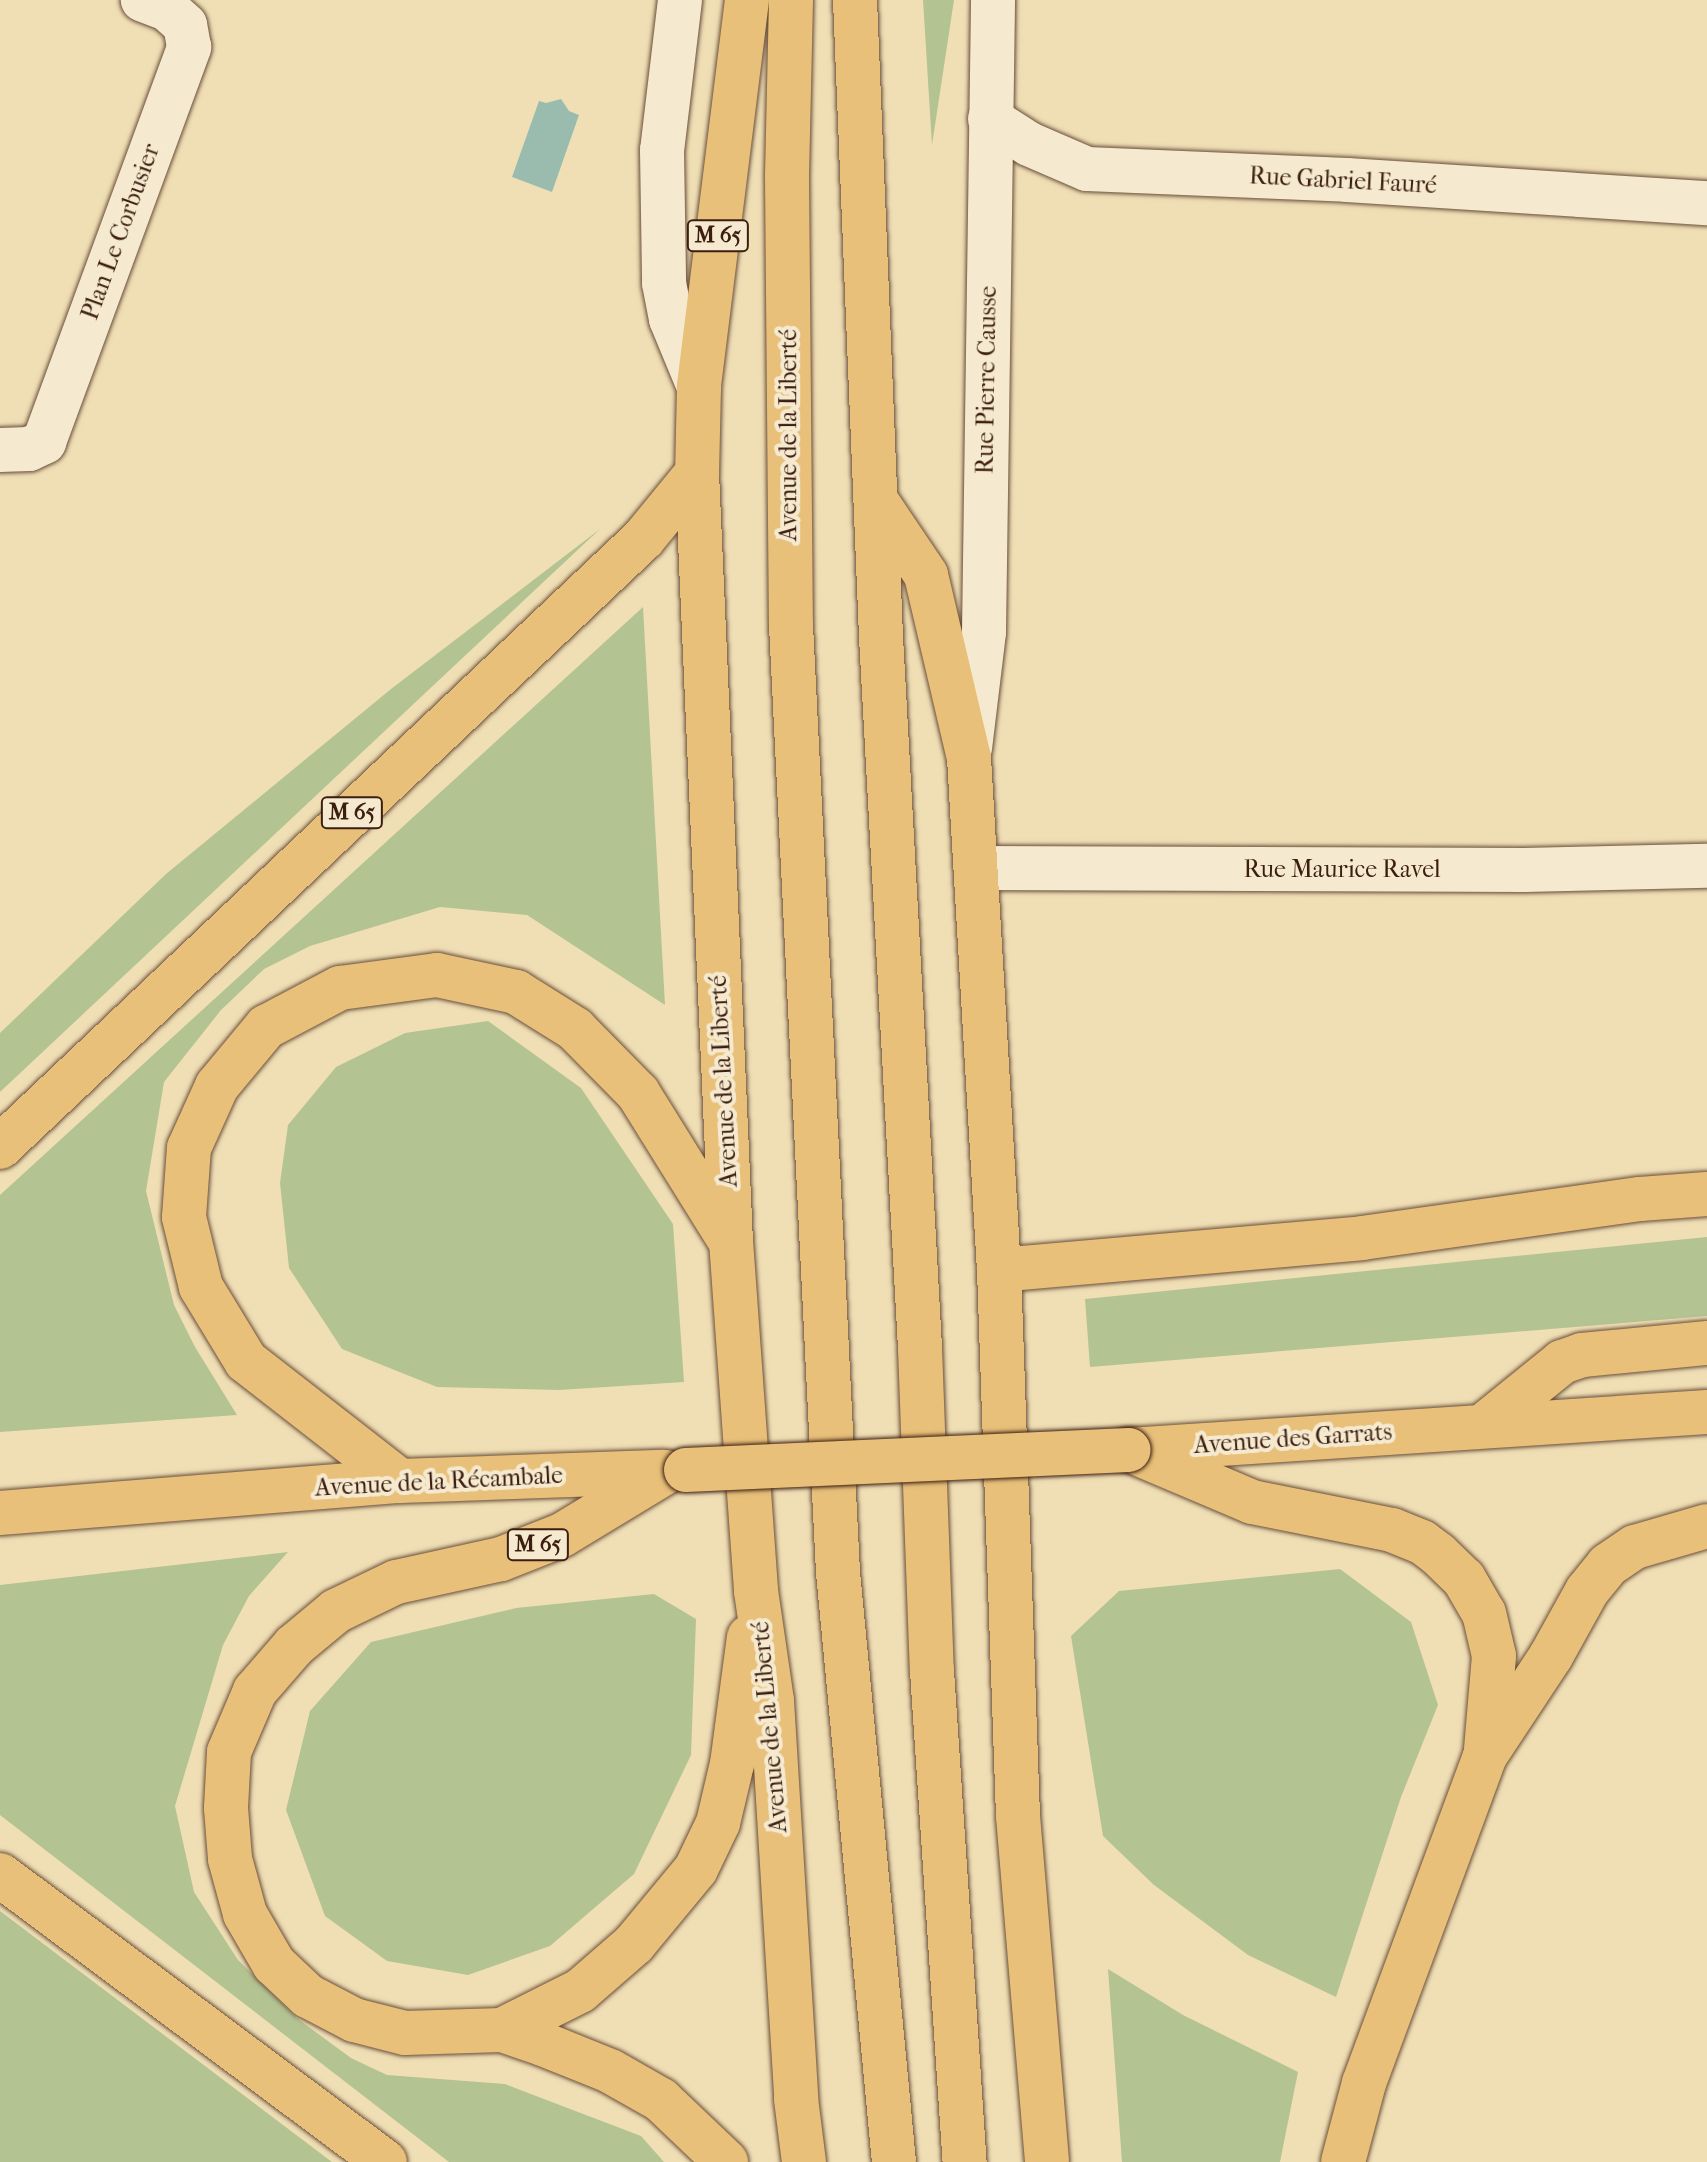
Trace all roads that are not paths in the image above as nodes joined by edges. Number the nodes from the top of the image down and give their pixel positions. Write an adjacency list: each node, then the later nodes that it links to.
1 (143, 0): 10 (street, Plan Le Corbusier)
2 (680, 0): 9 (street)
3 (747, 0): 9 (main road, Avenue de la Liberté / M 65)
4 (791, 0): 36 (main road, Avenue de la Liberté)
5 (855, 0): 12 (main road)
6 (993, 0): 7 (street, Rue Pierre Causse)
7 (990, 119): 8 (street, Rue Gabriel Fauré); 13 (street, Rue Pierre Causse)
8 (1707, 203)
9 (699, 387): 11 (main road, Avenue de la Liberté / M 65)
10 (0, 450)
11 (697, 473): 16 (main road, M 65); 18 (main road, Avenue de la Liberté)
12 (877, 502): 13 (main road); 37 (main road)
13 (969, 758): 15 (main road)
14 (1707, 866): 15 (street, Rue Maurice Ravel)
15 (977, 868): 19 (main road)
16 (0, 1147)
17 (1707, 1194): 19 (main road)
18 (731, 1241): 26 (main road); 29 (main road, Avenue de la Liberté)
19 (999, 1270): 38 (main road)
20 (1707, 1343): 22 (main road)
21 (1707, 1412): 22 (main road, Avenue des Garrats)
22 (1483, 1426): 23 (main road, Avenue des Garrats)
23 (1129, 1450): 24 (main road, Avenue des Garrats, bridge); 30 (main road)
24 (879, 1461): 25 (main road, Avenue de la Récambale, bridge)
25 (676, 1471): 26 (main road, Avenue de la Récambale); 32 (main road, M 65)
26 (400, 1481): 27 (main road, Avenue de la Récambale)
27 (0, 1513)
28 (1707, 1526): 30 (main road)
29 (756, 1591): 32 (main road); 35 (main road, Avenue de la Liberté)
30 (1485, 1756): 39 (main road)
31 (0, 1875): 33 (main road)
32 (502, 2030): 34 (main road)
33 (385, 2162)
34 (726, 2162)
35 (804, 2162)
36 (894, 2162)
37 (965, 2162)
38 (1047, 2162)
39 (1343, 2162)

